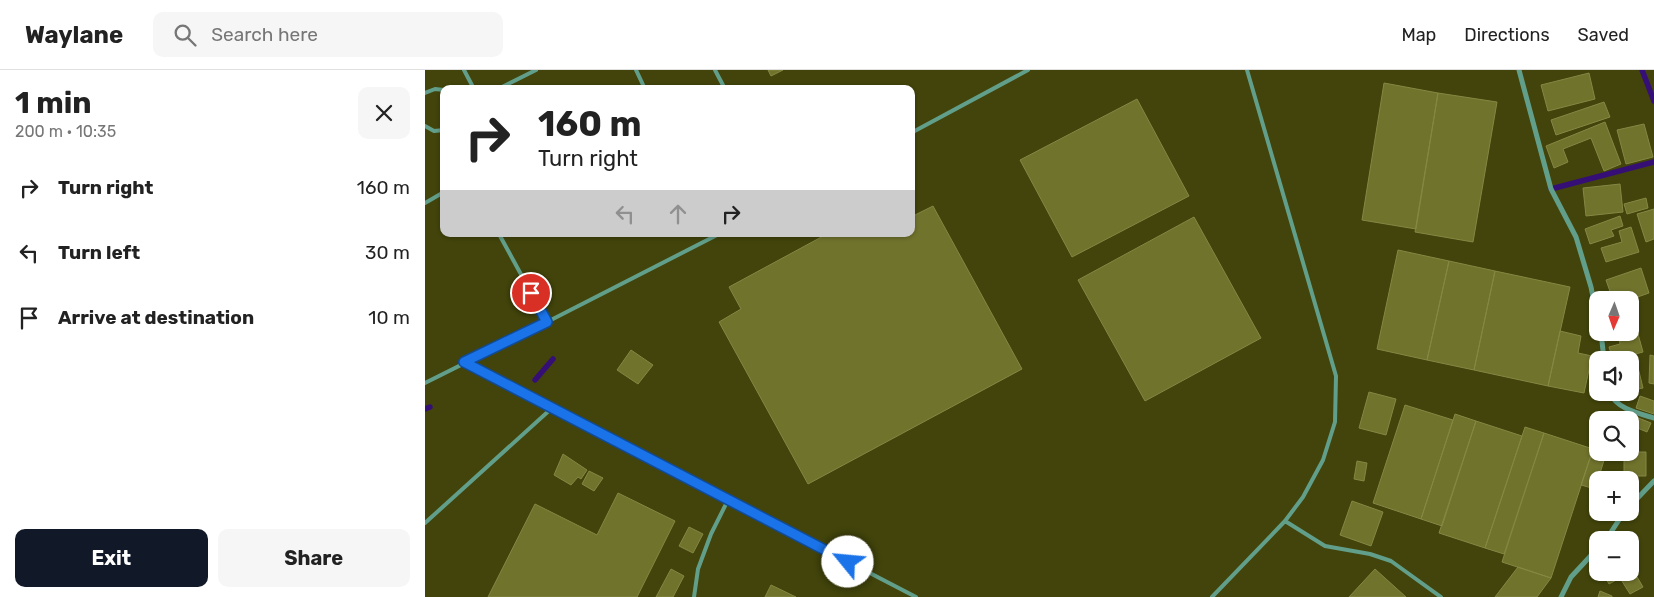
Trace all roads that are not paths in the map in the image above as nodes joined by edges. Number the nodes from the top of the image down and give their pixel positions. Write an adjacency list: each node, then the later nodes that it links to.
1 (464, 70): 8 (lane)
2 (536, 70): 9 (lane)
3 (635, 70): 10 (lane)
4 (715, 70): 11 (lane)
5 (1028, 70): 16 (lane)
6 (1247, 70): 31 (lane)
7 (1519, 70): 21 (street)
8 (472, 85)
9 (506, 85)
10 (643, 85)
11 (723, 85)
12 (440, 90): 13 (lane)
13 (425, 94)
14 (425, 126): 15 (lane)
15 (440, 130)
16 (915, 130)
17 (440, 194): 18 (lane)
18 (425, 203)
19 (501, 237): 22 (lane)
20 (713, 237): 22 (lane)
21 (1592, 291)
22 (547, 322): 23 (lane)
23 (464, 362): 24 (lane); 26 (lane)
24 (425, 382)
25 (1614, 401): 27 (street)
26 (552, 408): 30 (lane); 32 (lane)
27 (1654, 418)
28 (1654, 481): 29 (street)
29 (1639, 497)
30 (729, 500): 34 (lane); 35 (lane)
31 (1285, 521): 36 (lane); 37 (lane)
32 (425, 523)
33 (1589, 558): 38 (street)
34 (694, 597)
35 (916, 597)
36 (1212, 597)
37 (1441, 597)
38 (1561, 597)

